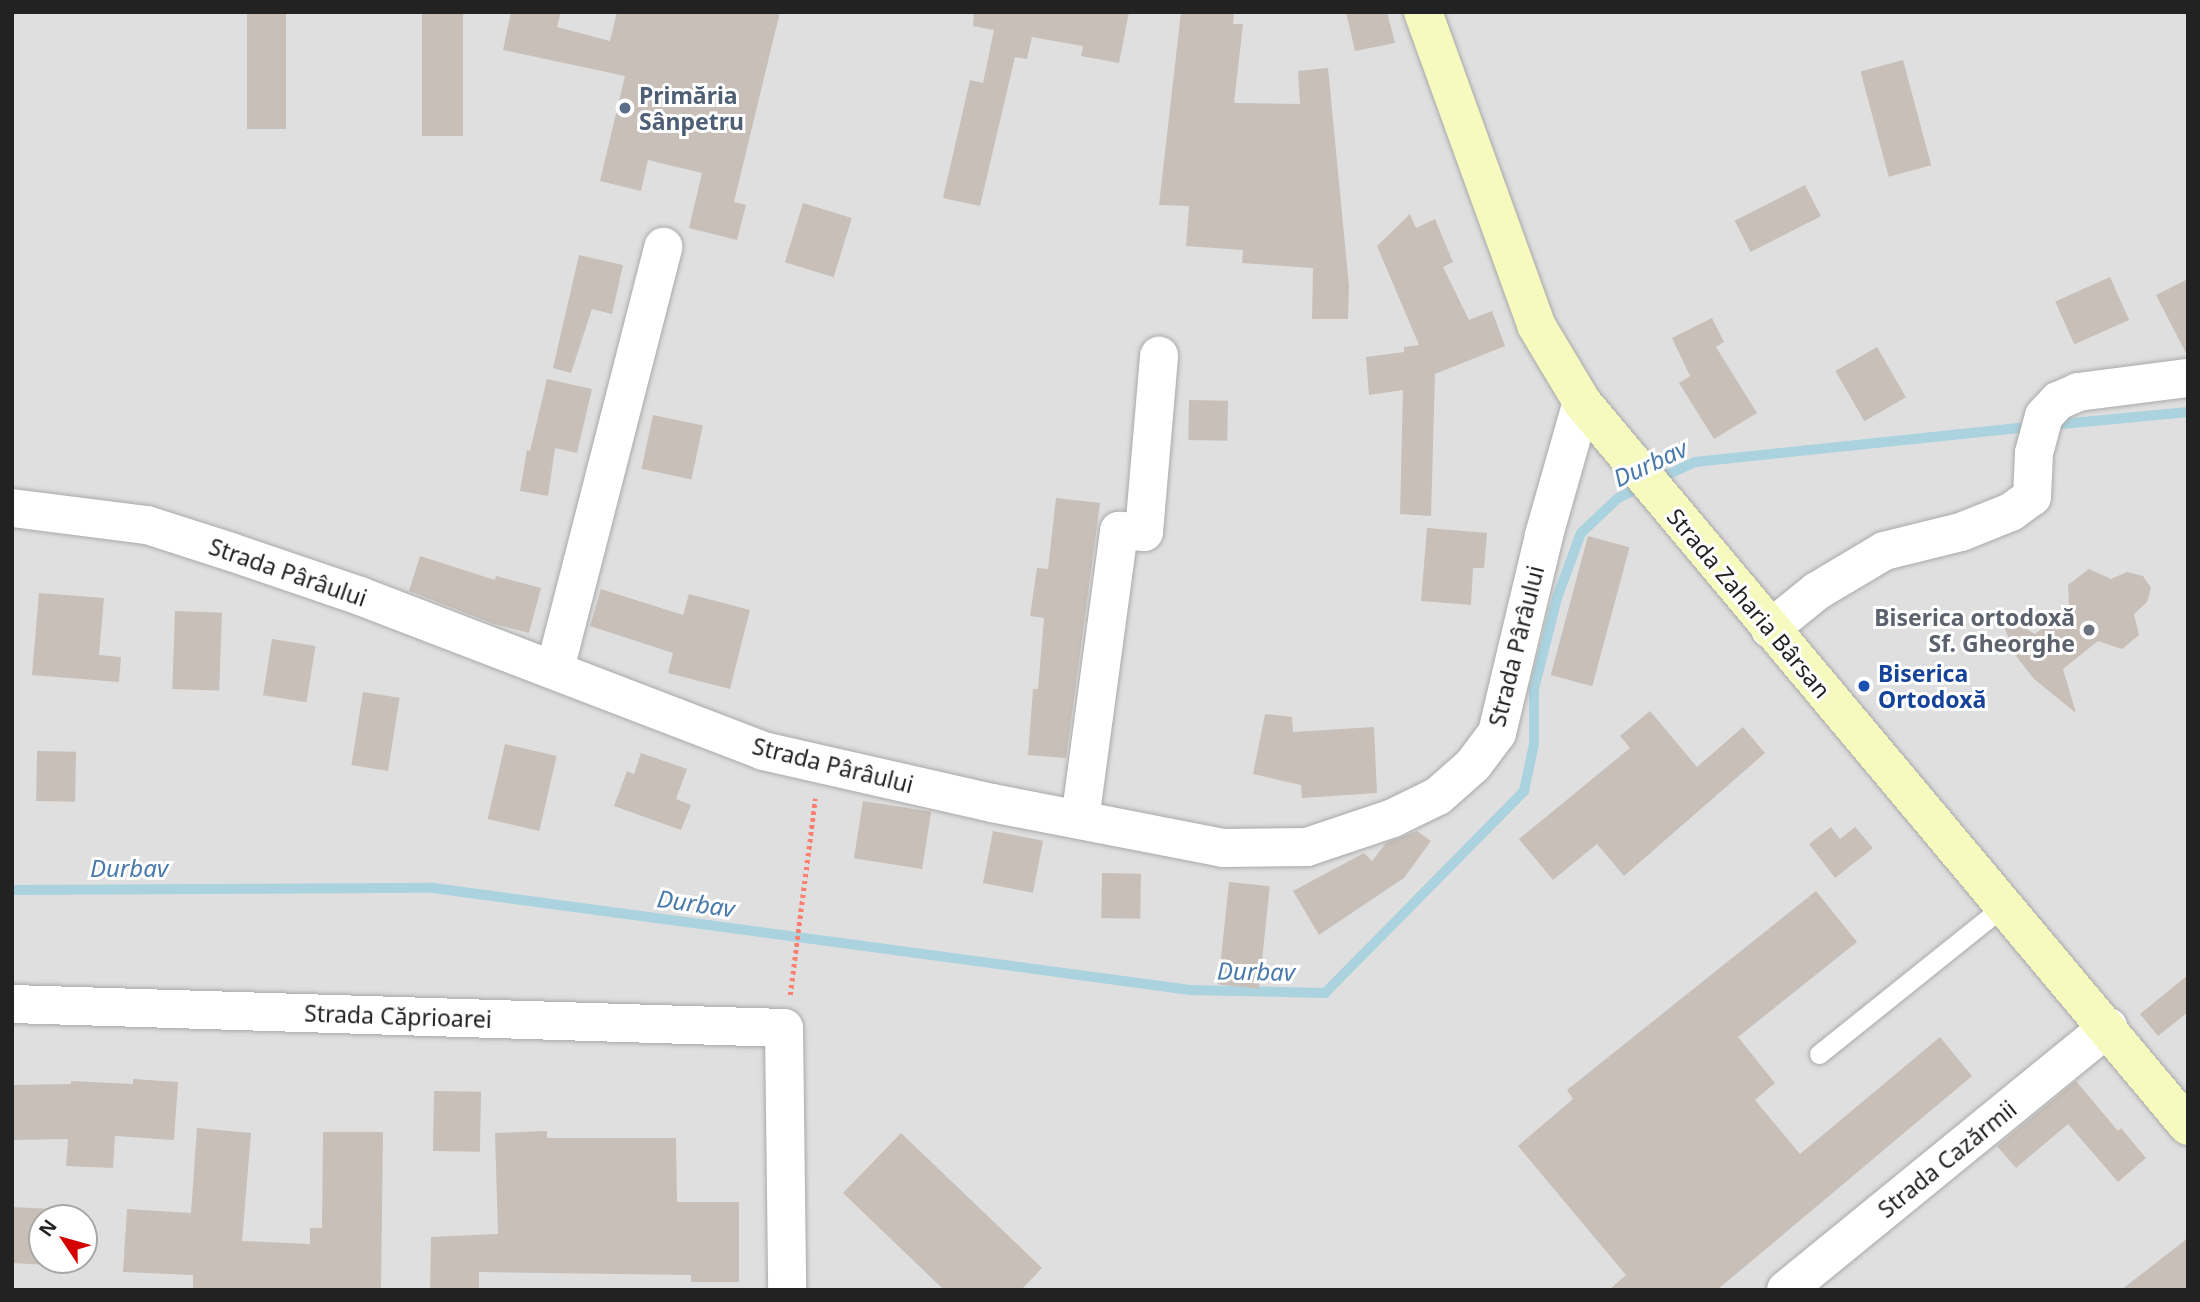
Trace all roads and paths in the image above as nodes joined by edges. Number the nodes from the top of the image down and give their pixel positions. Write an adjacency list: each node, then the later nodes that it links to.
1 (1423, 12): 5 (main road, Strada Zaharia Bârsan)
2 (663, 247): 8 (street)
3 (1159, 356): 10 (street)
4 (2188, 378): 7 (street)
5 (1582, 402): 7 (main road, Strada Zaharia Bârsan); 10 (street, Strada Pârâului)
6 (12, 508): 8 (street, Strada Pârâului)
7 (1770, 629): 11 (main road, Strada Zaharia Bârsan)
8 (555, 669): 10 (street, Strada Pârâului)
9 (813, 813): 12 (path)
10 (1080, 820)
11 (2005, 905): 14 (main road, Strada Zaharia Bârsan); 15 (lane)
12 (794, 975)
13 (12, 1004): 17 (street, Strada Căprioarei)
14 (2108, 1027): 16 (main road, Strada Zaharia Bârsan); 18 (street, Strada Cazărmii)
15 (1819, 1054)
16 (2188, 1126)
17 (787, 1290)
18 (1786, 1290)

